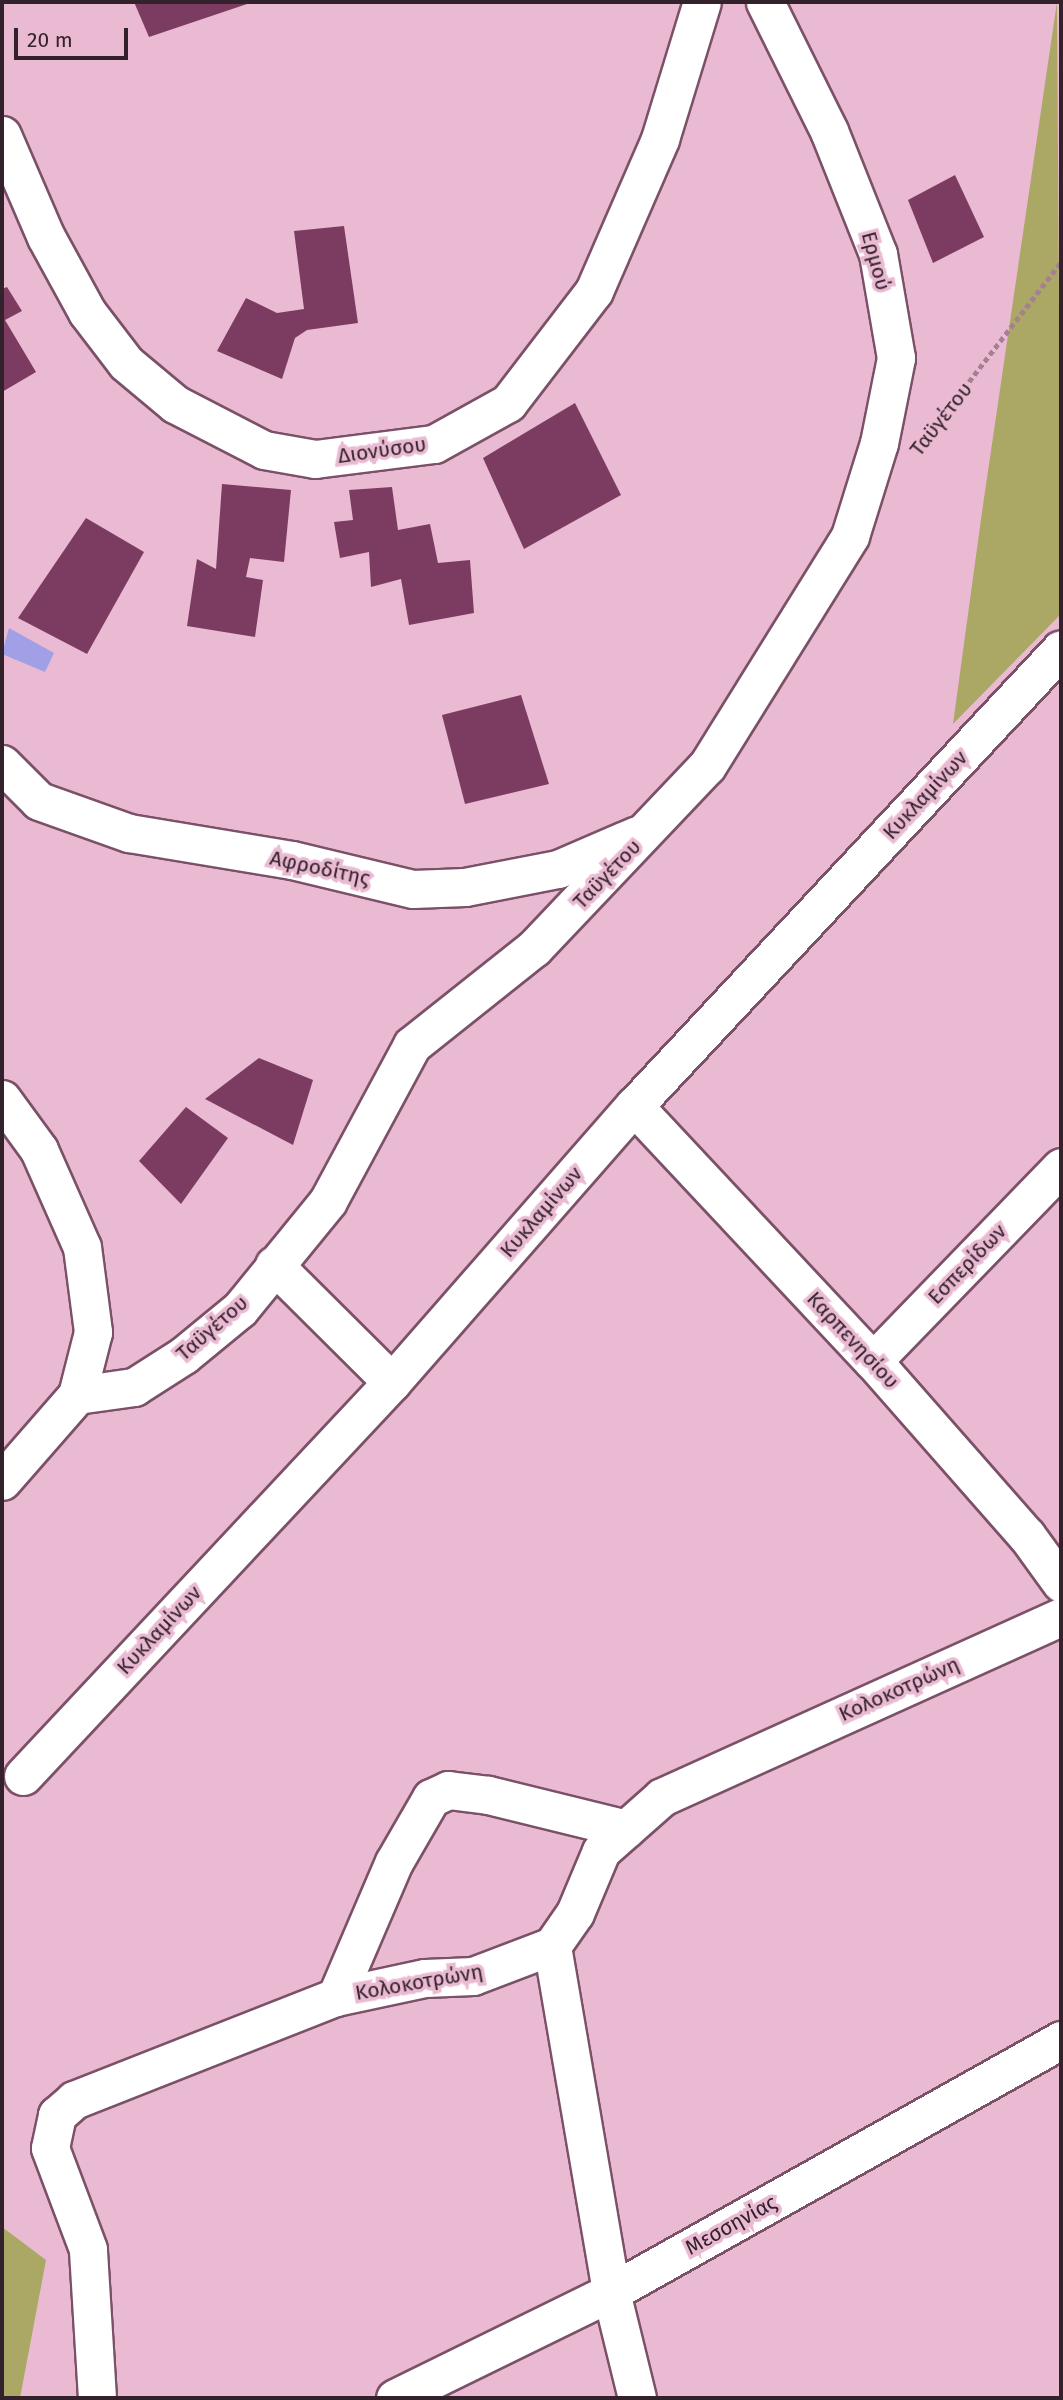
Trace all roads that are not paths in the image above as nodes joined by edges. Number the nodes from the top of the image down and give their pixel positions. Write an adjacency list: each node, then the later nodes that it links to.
1 (702, 2): 3 (street, Διονύσου)
2 (765, 2): 4 (street, Ερμού)
3 (2, 135)
4 (850, 536): 7 (street, Ταϋγέτου)
5 (1061, 649): 9 (street, Κυκλαμίνων)
6 (2, 764): 7 (street, Αφροδίτης)
7 (650, 829): 11 (street, Ταϋγέτου)
8 (2, 1099): 14 (street)
9 (634, 1106): 12 (street, Καρπενησίου); 13 (street, Κυκλαμίνων)
10 (1061, 1167): 12 (street, Εσπερίδων)
11 (274, 1265): 13 (street); 14 (street, Ταϋγέτου)
12 (873, 1361): 16 (street, Καρπενησίου)
13 (392, 1382): 18 (street, Κυκλαμίνων)
14 (77, 1395): 15 (street)
15 (2, 1481)
16 (1061, 1583)
17 (1061, 1618): 19 (street, Κολοκοτρώνη)
18 (23, 1776)
19 (626, 1829): 20 (street, Κολοκοτρώνη); 21 (street)
20 (552, 1945): 21 (street, Κολοκοτρώνη); 23 (street)
21 (335, 1997): 24 (street, Κολοκοτρώνη)
22 (1061, 2040): 23 (street, Μεσσηνίας)
23 (611, 2292): 25 (street, Μεσσηνίας); 26 (street)
24 (97, 2398)
25 (394, 2398)
26 (637, 2398)

